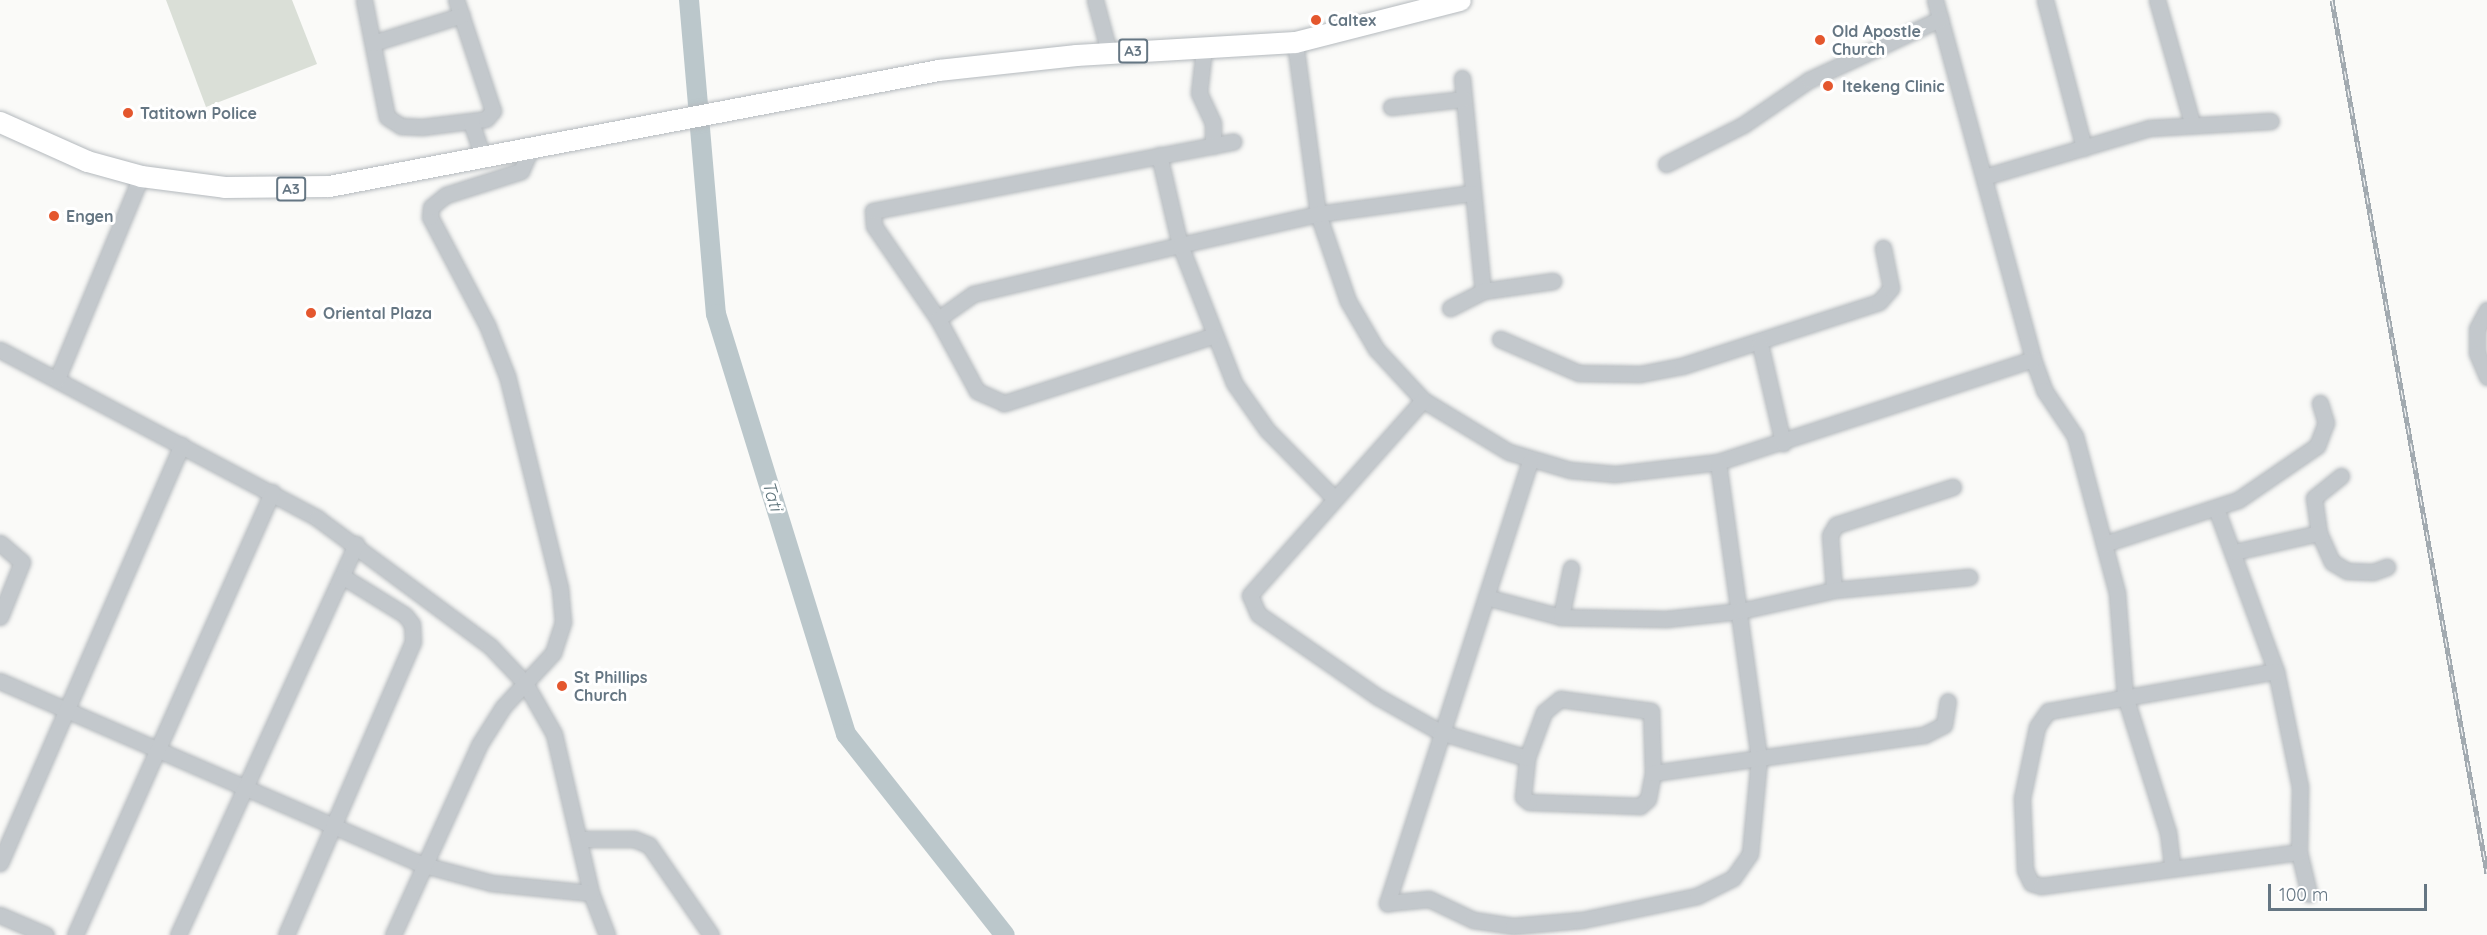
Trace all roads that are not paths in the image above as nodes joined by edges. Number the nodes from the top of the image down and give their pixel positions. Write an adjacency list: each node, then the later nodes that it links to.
1 (364, 0): 11 (street)
2 (456, 0): 8 (street)
3 (1095, 0): 13 (street)
4 (1460, 0): 10 (highway, A3)
5 (1935, 0): 9 (street)
6 (2045, 0): 23 (street)
7 (2157, 0): 20 (street)
8 (462, 15): 11 (street); 19 (street)
9 (1940, 19): 27 (street); 29 (street)
10 (1295, 42): 12 (highway, A3); 31 (street)
11 (373, 43): 19 (street)
12 (1204, 49): 13 (highway, A3); 22 (street)
13 (1109, 52): 24 (highway, A3)
14 (1462, 78): 15 (street)
15 (1464, 99): 16 (street); 30 (street)
16 (1391, 107)
17 (2271, 121): 20 (street)
18 (0, 122): 28 (highway, A3)
19 (471, 122): 26 (street)
20 (2192, 123): 23 (street)
21 (1233, 142): 22 (street)
22 (1213, 146): 25 (street)
23 (2084, 148): 29 (street)
24 (530, 151): 26 (highway, A3); 73 (street)
25 (1159, 155): 32 (street); 38 (street)
26 (484, 160): 28 (highway, A3)
27 (1666, 164)
28 (141, 176): 45 (street)
29 (1984, 177): 43 (street)
30 (1472, 193): 31 (street); 35 (street)
31 (1318, 214): 32 (street); 46 (street)
32 (1180, 245): 38 (street); 39 (street)
33 (1883, 248): 41 (street)
34 (1553, 281): 35 (street)
35 (1483, 291): 36 (street)
36 (1450, 308)
37 (2487, 310): 44 (street)
38 (938, 319): 39 (street)
39 (1212, 336): 55 (street)
40 (1500, 339): 41 (street)
41 (1760, 344): 48 (street)
42 (0, 350): 45 (street)
43 (2033, 359): 48 (street); 60 (street)
44 (2487, 377)
45 (57, 379): 49 (street)
46 (1423, 400): 50 (street); 55 (street)
47 (2320, 403): 56 (street)
48 (1783, 443): 51 (street)
49 (182, 444): 54 (street); 76 (street)
50 (1530, 461): 51 (street); 67 (street)
51 (1719, 462): 68 (street)
52 (2341, 476): 57 (street)
53 (1953, 487): 66 (street)
54 (272, 492): 59 (street); 78 (street)
55 (1333, 497): 77 (street)
56 (2217, 511): 60 (street); 61 (street)
57 (2319, 533): 61 (street); 62 (street)
58 (0, 543): 69 (street)
59 (356, 544): 64 (street); 73 (street)
60 (2104, 544): 74 (street)
61 (2234, 552): 71 (street)
62 (2387, 567)
63 (1571, 568): 70 (street)
64 (342, 576): 82 (street); 83 (street)
65 (1969, 577): 66 (street)
66 (1834, 590): 68 (street)
67 (1486, 597): 70 (street); 77 (street)
68 (1740, 611): 70 (street); 80 (street)
69 (0, 617)
70 (1561, 617)
71 (2276, 671): 74 (street); 85 (street)
72 (0, 681): 76 (street)
73 (525, 683): 84 (street); 87 (street)
74 (2125, 696): 88 (street); 88 (street)
75 (1948, 701): 80 (street)
76 (66, 711): 78 (street); 86 (street)
77 (1440, 732): 79 (street); 80 (street)
78 (156, 748): 82 (street); 93 (street)
79 (1527, 758): 81 (street); 81 (street)
80 (1759, 758): 81 (street)
81 (1653, 773)
82 (246, 789): 83 (street); 94 (street)
83 (333, 827): 87 (street); 95 (street)
84 (580, 839): 89 (street); 98 (street)
85 (2299, 852): 88 (street); 90 (street)
86 (0, 863)
87 (424, 865): 89 (street); 96 (street)
88 (2172, 867)
89 (591, 893): 97 (street)
90 (2309, 894)
91 (0, 915): 92 (street)
92 (46, 935)
93 (75, 935)
94 (178, 935)
95 (286, 935)
96 (393, 935)
97 (607, 935)
98 (711, 935)

